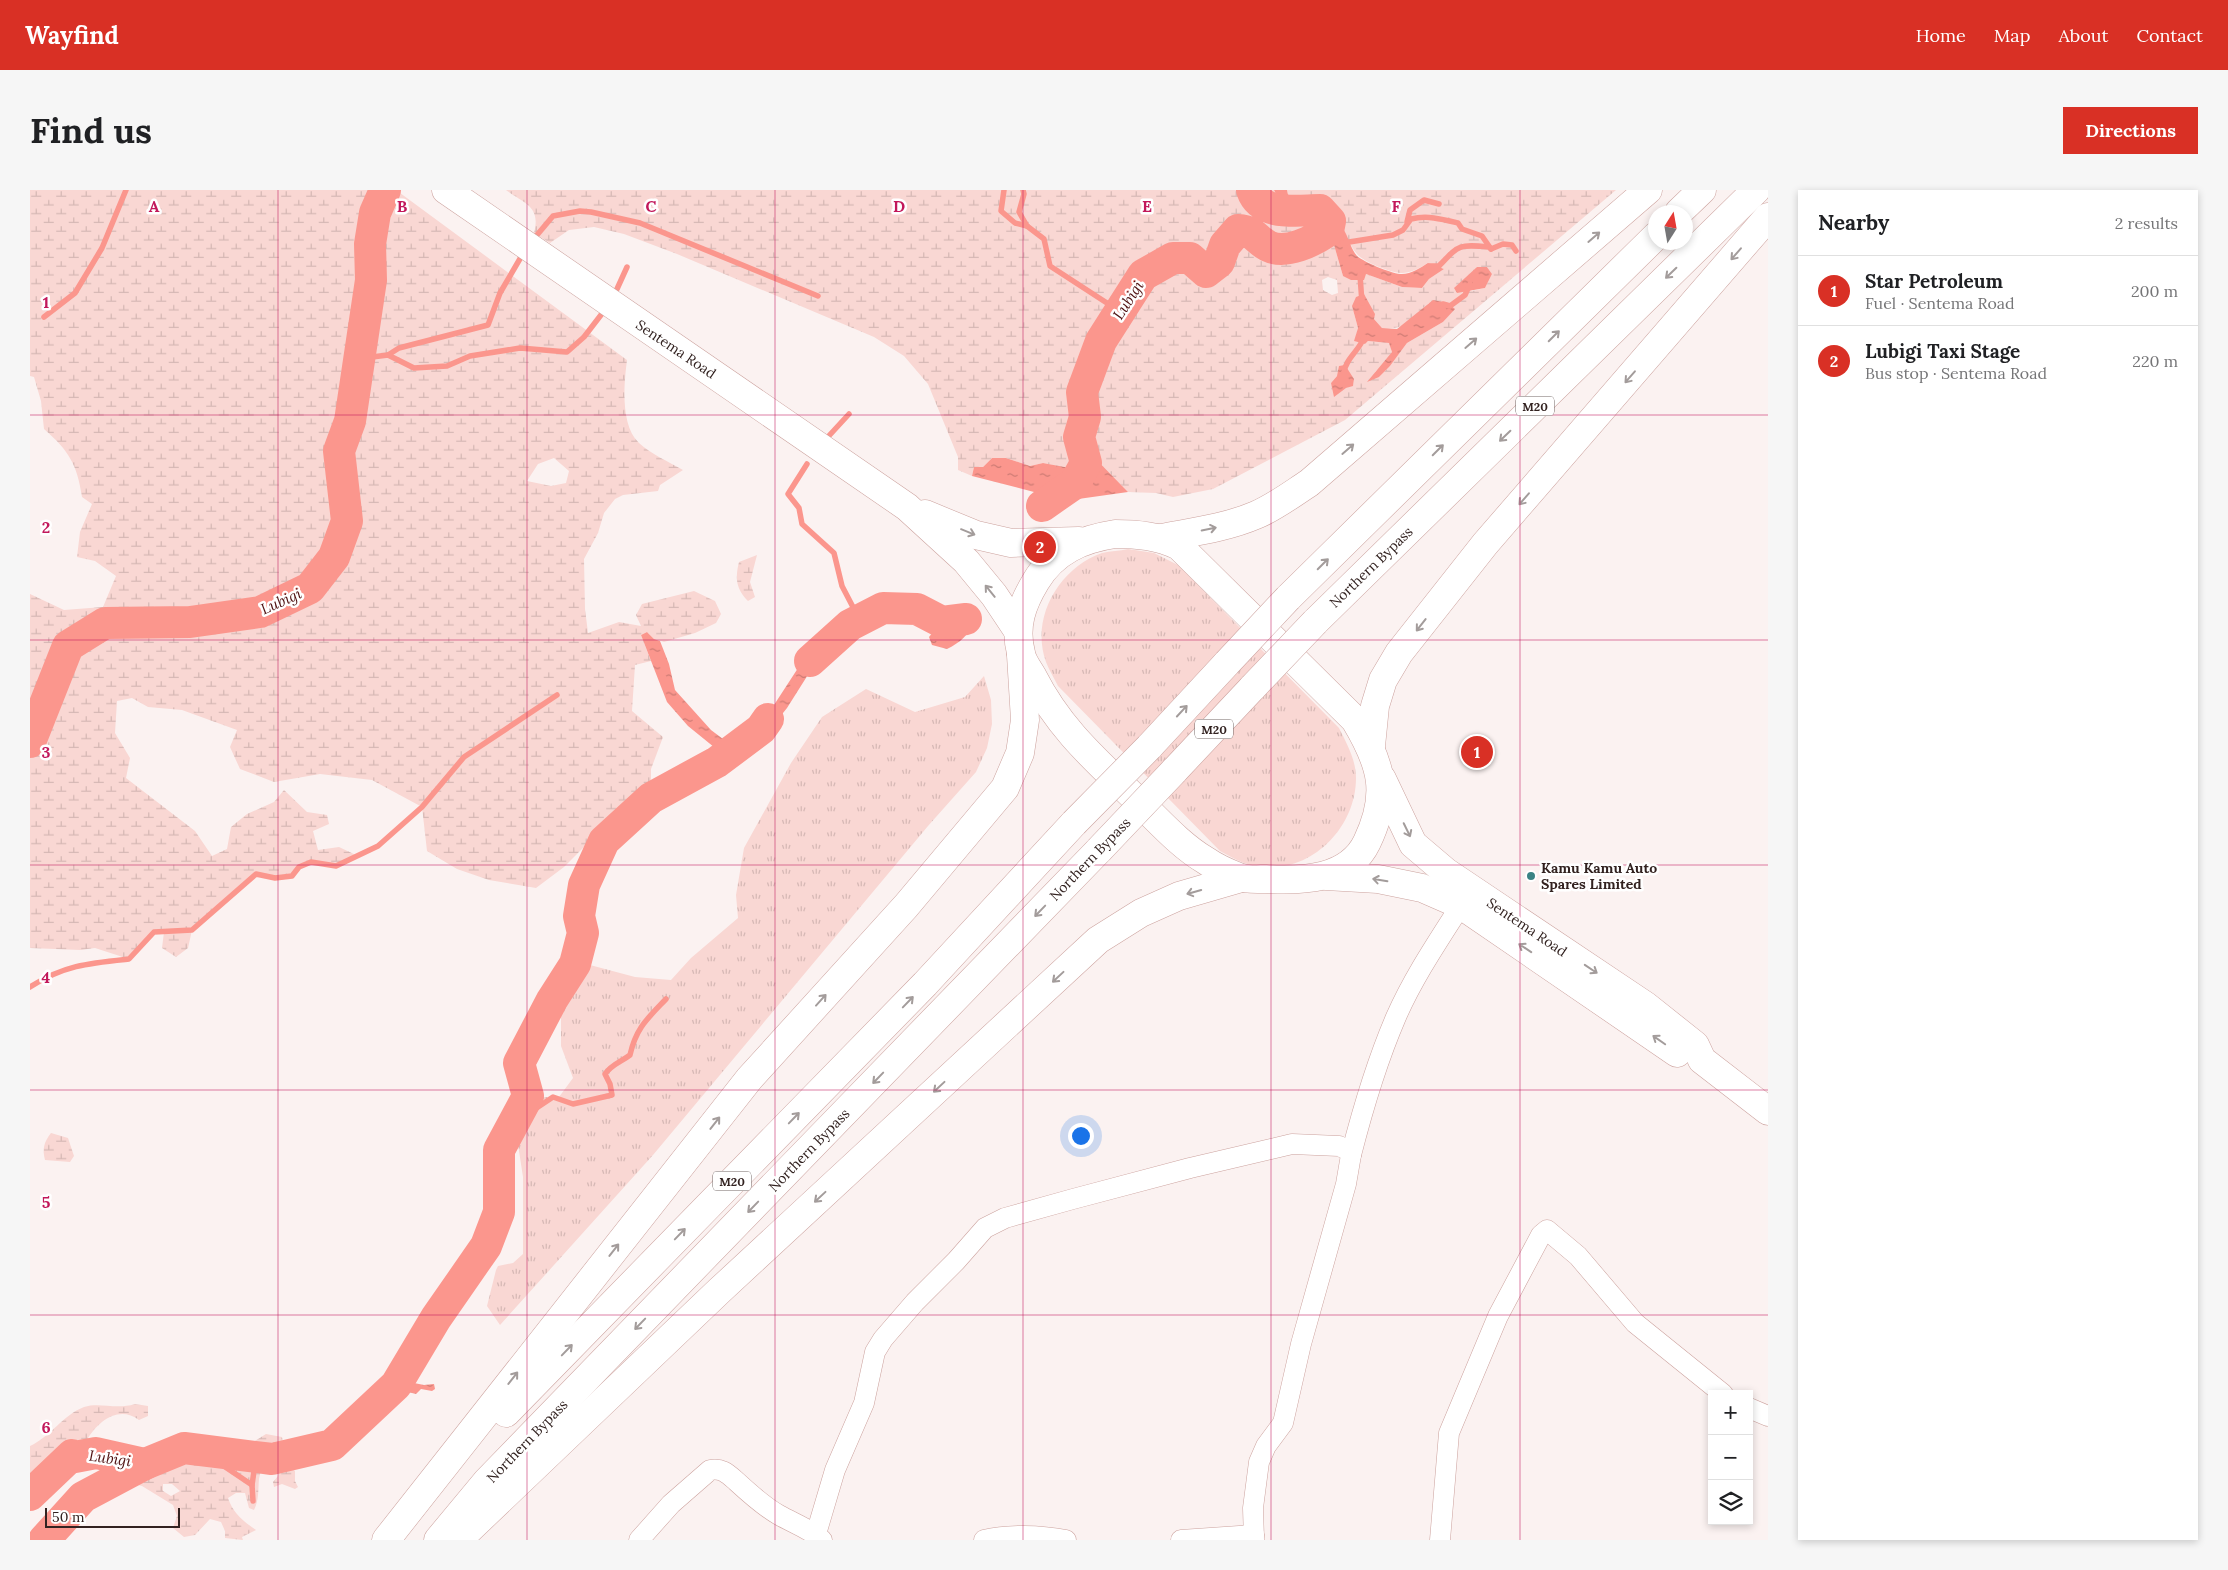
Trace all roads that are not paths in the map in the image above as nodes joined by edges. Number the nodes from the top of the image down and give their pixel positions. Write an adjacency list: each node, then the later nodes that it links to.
1 (446, 190): 8 (main road, Sentema Road)
2 (1648, 190): 9 (main road, one-way to 2)
3 (1702, 190): 5 (main road)
4 (1756, 190): 26 (main road, Northern Bypass / M20, one-way to 26, bridge)
5 (1686, 205)
6 (1768, 217): 12 (main road, one-way to 12)
7 (1648, 244): 25 (main road, M20, one-way to 7, bridge)
8 (907, 507): 10 (main road, Sentema Road, one-way to 10); 11 (main road, Sentema Road, one-way to 8)
9 (1161, 538): 10 (main road); 12 (main road, Sentema Road)
10 (1082, 541): 11 (main road)
11 (1019, 643): 14 (main road, Sentema Road); 24 (main road, one-way to 11)
12 (1374, 758): 13 (main road); 16 (main road, Sentema Road, one-way to 16)
13 (1326, 876): 14 (main road); 15 (main road, Sentema Road, one-way to 13)
14 (1241, 878): 27 (main road, one-way to 27)
15 (1461, 905): 16 (main road, Sentema Road, one-way to 15); 18 (street)
16 (1702, 1060): 17 (main road, Sentema Road)
17 (1768, 1111)
18 (1351, 1154): 22 (street); 23 (street)
19 (1718, 1390): 32 (street)
20 (1753, 1410): 21 (street)
21 (1768, 1416)
22 (819, 1537): 28 (street)
23 (1254, 1537): 31 (street)
24 (386, 1540)
25 (391, 1540)
26 (438, 1540)
27 (458, 1540)
28 (639, 1540)
29 (984, 1540): 30 (street)
30 (1066, 1540)
31 (1181, 1540)
32 (1440, 1540)

